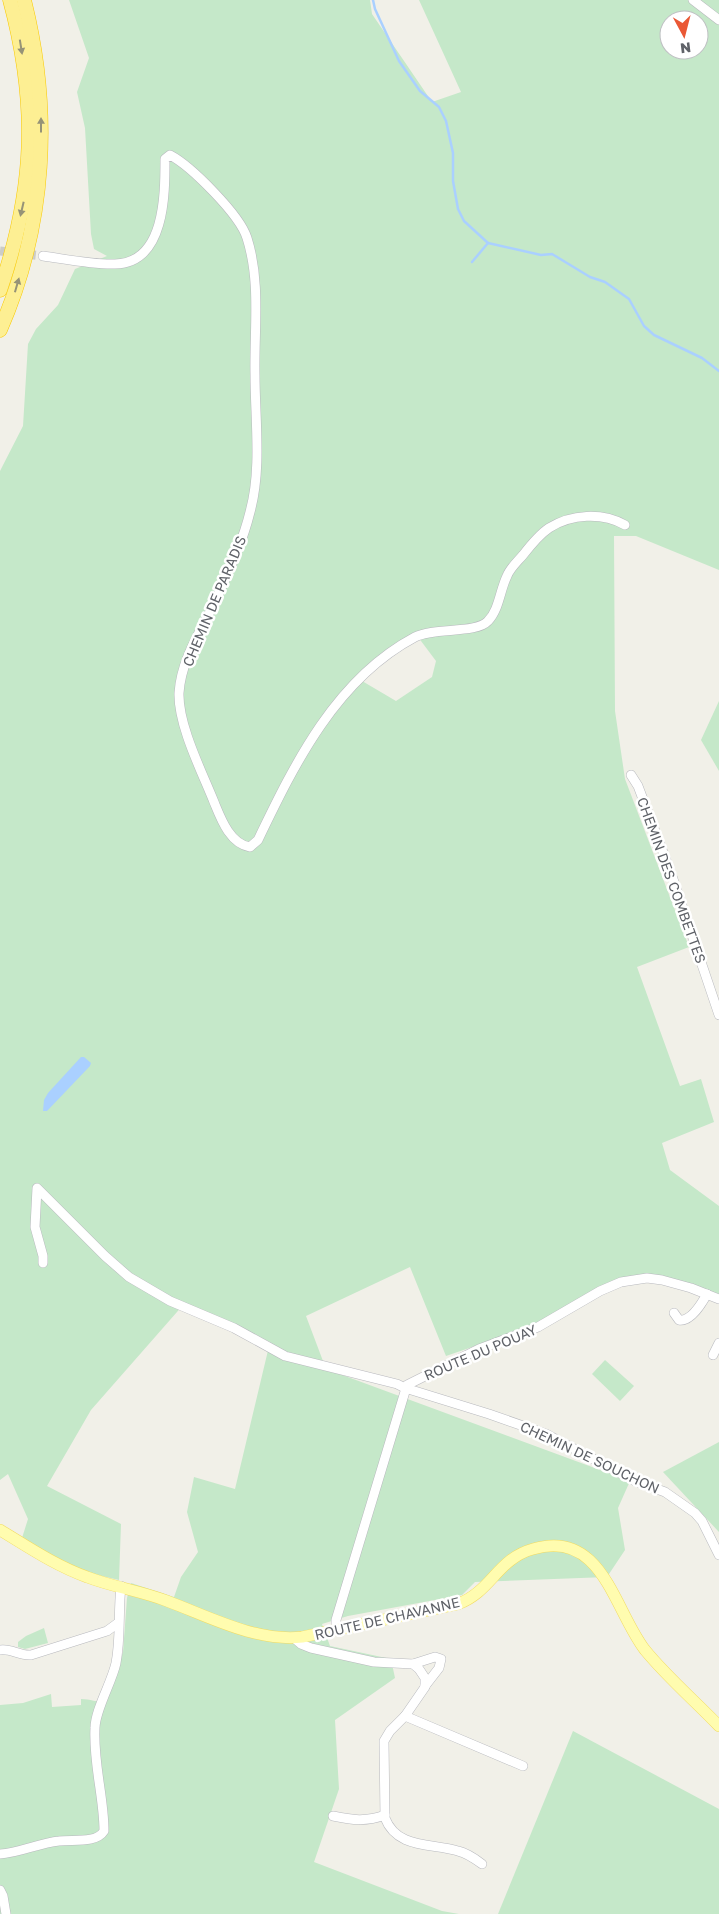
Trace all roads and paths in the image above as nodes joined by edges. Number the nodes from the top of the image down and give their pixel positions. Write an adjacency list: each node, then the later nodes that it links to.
1 (10, 0): 6 (highway, one-way to 6)
2 (24, 0): 7 (highway, one-way to 2)
3 (693, 0): 4 (street)
4 (719, 20)
5 (43, 256): 8 (street, CHEMIN DE PARADIS)
6 (0, 290)
7 (0, 330)
8 (625, 525)
9 (632, 775): 10 (street, CHEMIN DES COMBETTES)
10 (719, 1014)
11 (43, 1263): 17 (street, CHEMIN DE SOUCHON)
12 (707, 1294): 13 (street, ROUTE DU POUAY); 14 (street); 17 (street, ROUTE DU POUAY)
13 (719, 1299)
14 (674, 1313)
15 (719, 1343): 16 (street)
16 (713, 1355)
17 (405, 1388): 19 (street, CHEMIN DE SOUCHON); 22 (street)
18 (0, 1530): 20 (main road, ROUTE DE CHAVANNE)
19 (719, 1555)
20 (121, 1586): 21 (street); 23 (main road, ROUTE DE CHAVANNE)
21 (118, 1624): 24 (street); 32 (street)
22 (336, 1629): 23 (main road, ROUTE DE CHAVANNE); 28 (main road, ROUTE DE CHAVANNE)
23 (294, 1638): 25 (street)
24 (0, 1650)
25 (413, 1664): 26 (street); 26 (street)
26 (425, 1687): 27 (street)
27 (405, 1716): 29 (street); 31 (street)
28 (719, 1726)
29 (523, 1766)
30 (333, 1816): 31 (street)
31 (385, 1816): 33 (street)
32 (0, 1854)
33 (482, 1864)
34 (0, 1890): 35 (street)
35 (6, 1914)

